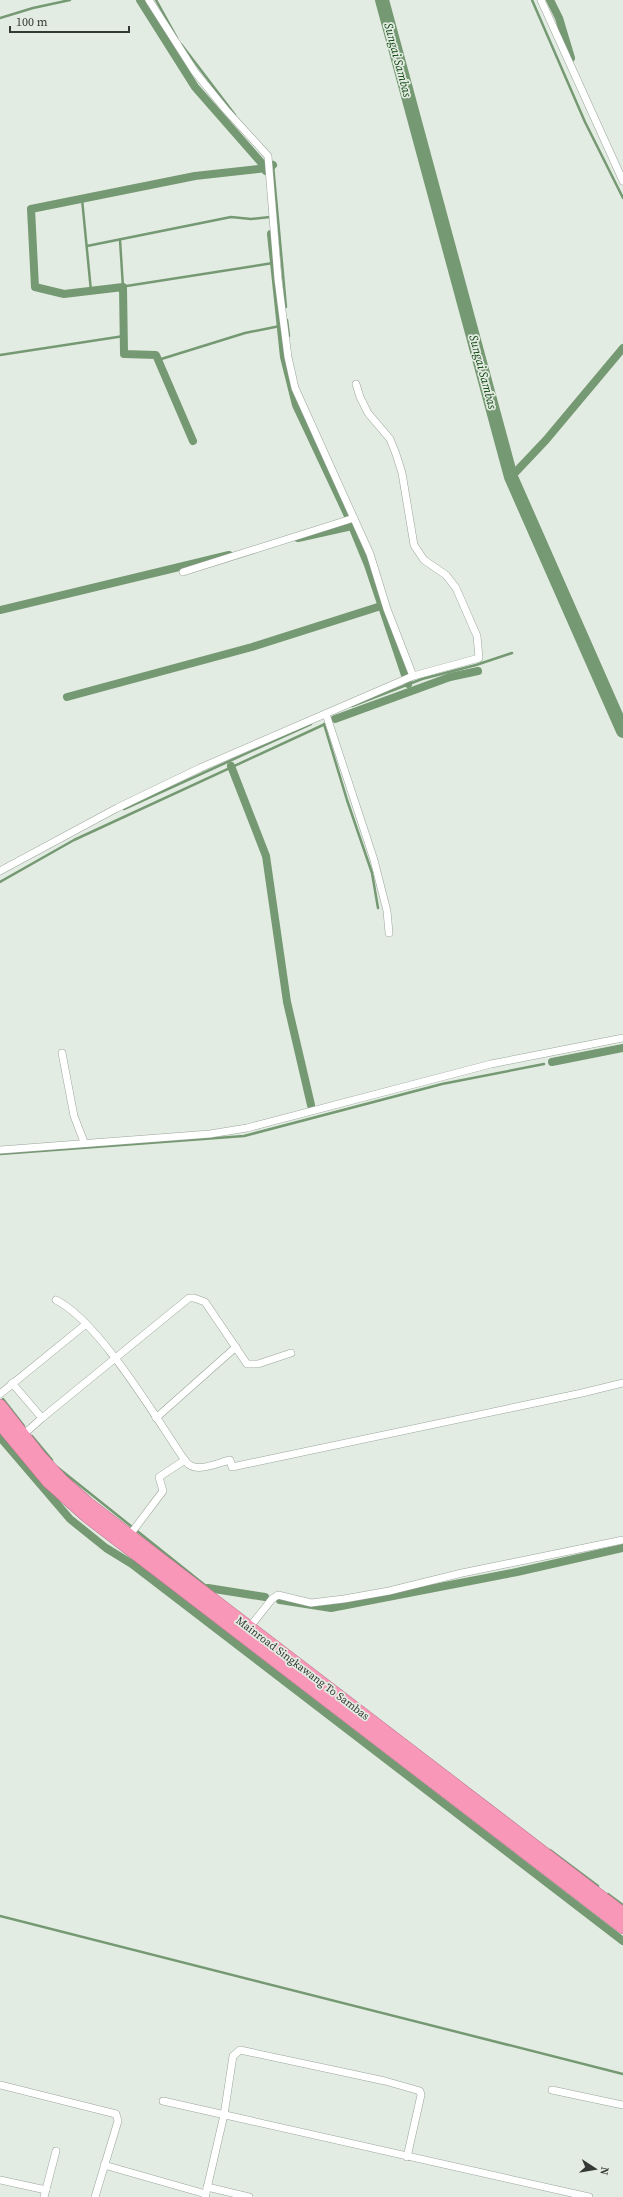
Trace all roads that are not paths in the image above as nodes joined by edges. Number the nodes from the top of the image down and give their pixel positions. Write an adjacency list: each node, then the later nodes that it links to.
1 (149, 0): 5 (street)
2 (542, 0): 3 (street)
3 (623, 180)
4 (356, 384): 7 (street)
5 (354, 518): 6 (street); 7 (street)
6 (183, 572)
7 (413, 676): 8 (street)
8 (326, 714): 9 (street); 10 (street)
9 (0, 871)
10 (389, 933)
11 (623, 1038): 13 (street)
12 (62, 1052): 13 (street)
13 (84, 1142): 14 (street)
14 (0, 1150)
15 (56, 1300): 16 (street)
16 (86, 1324): 19 (street); 20 (street)
17 (236, 1347): 18 (street); 19 (street); 25 (street)
18 (291, 1353)
19 (115, 1360): 24 (street); 25 (street)
20 (12, 1383): 22 (street); 24 (street)
21 (623, 1383): 28 (street)
22 (0, 1394)
23 (0, 1406): 27 (highway, Mainroad Singkawang To Sambas)
24 (42, 1418): 27 (street)
25 (156, 1418): 28 (street)
26 (0, 1423): 31 (highway, Mainroad Singkawang To Sambas)
27 (23, 1435): 29 (highway, Mainroad Singkawang To Sambas)
28 (184, 1460): 29 (street)
29 (129, 1536): 31 (highway, Mainroad Singkawang To Sambas)
30 (623, 1540): 32 (street)
31 (215, 1607): 32 (highway, Mainroad Singkawang To Sambas); 33 (highway, Mainroad Singkawang To Sambas)
32 (249, 1628): 33 (highway, Mainroad Singkawang To Sambas)
33 (620, 1918)
34 (0, 2085): 41 (street)
35 (552, 2090): 37 (street)
36 (163, 2101): 38 (street)
37 (623, 2105)
38 (224, 2115): 40 (street); 40 (street); 44 (street)
39 (56, 2151): 43 (street)
40 (408, 2157): 47 (street)
41 (104, 2165): 44 (street); 45 (street)
42 (0, 2180): 43 (street)
43 (45, 2193)
44 (206, 2193): 46 (street)
45 (95, 2197)
46 (249, 2197)
47 (589, 2197)

